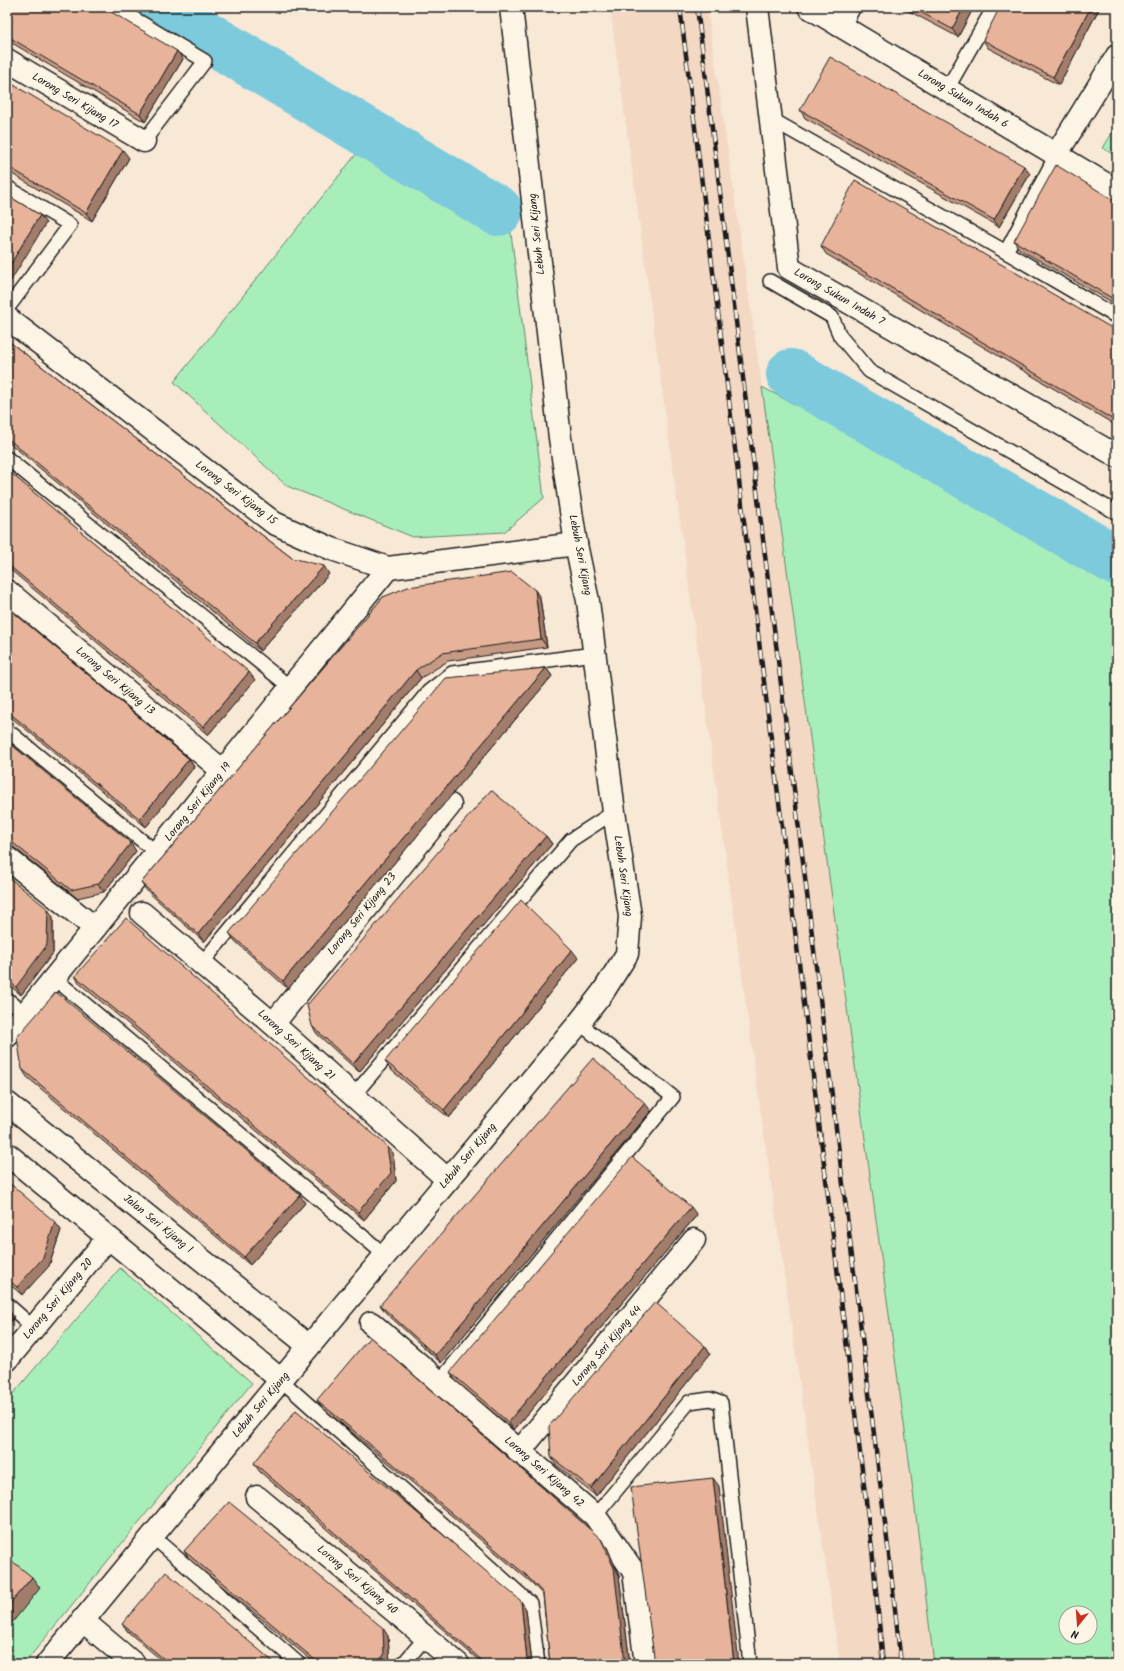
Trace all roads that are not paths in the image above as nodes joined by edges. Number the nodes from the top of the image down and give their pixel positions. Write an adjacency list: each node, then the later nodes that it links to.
1 (115, 7): 11 (lane)
2 (511, 7): 23 (street, Lebuh Seri Kijang)
3 (758, 7): 10 (street, Lorong Sukun Indah 7)
4 (810, 7): 6 (street, Lorong Sukun Indah 6)
5 (994, 7): 9 (lane)
6 (844, 16): 9 (street, Lorong Sukun Indah 6)
7 (1117, 56): 12 (street)
8 (7, 60): 11 (street, Lorong Seri Kijang 17)
9 (947, 90): 12 (street, Lorong Sukun Indah 6)
10 (771, 119): 15 (lane); 20 (street, Lorong Sukun Indah 7)
11 (144, 141)
12 (1056, 155): 14 (street, Lorong Sukun Indah 6); 15 (lane)
13 (7, 187): 17 (lane)
14 (1117, 191)
15 (1006, 252): 18 (lane)
16 (770, 281): 22 (lane)
17 (7, 309)
18 (1117, 317)
19 (7, 318): 24 (street, Lorong Seri Kijang 15)
20 (1117, 456)
21 (7, 458): 27 (lane)
22 (1117, 513)
23 (576, 544): 24 (street, Lorong Seri Kijang 15); 26 (street, Lebuh Seri Kijang)
24 (388, 568): 27 (street, Lorong Seri Kijang 19)
25 (7, 591): 29 (street, Lorong Seri Kijang 13)
26 (594, 654): 31 (street, Lebuh Seri Kijang); 36 (lane)
27 (291, 688): 29 (street, Lorong Seri Kijang 19)
28 (7, 730): 32 (lane)
29 (223, 771): 32 (street, Lorong Seri Kijang 19)
30 (450, 805): 41 (street, Lorong Seri Kijang 23)
31 (614, 812): 40 (street, Lebuh Seri Kijang); 43 (lane)
32 (157, 853): 35 (street, Lorong Seri Kijang 19)
33 (7, 858): 35 (street)
34 (142, 913): 36 (street, Lorong Seri Kijang 21)
35 (95, 928): 37 (street, Lorong Seri Kijang 19)
36 (202, 963): 41 (street, Lorong Seri Kijang 21)
37 (54, 978): 39 (street, Lorong Seri Kijang 19); 49 (lane)
38 (7, 999): 39 (lane)
39 (25, 1014): 42 (street, Lorong Seri Kijang 19)
40 (580, 1023): 46 (street, Lebuh Seri Kijang); 56 (lane)
41 (273, 1024): 43 (street, Lorong Seri Kijang 21)
42 (7, 1036)
43 (353, 1096): 46 (street, Lorong Seri Kijang 21)
44 (7, 1103): 53 (street, Jalan Seri Kijang 1)
45 (7, 1154): 47 (street)
46 (448, 1180): 49 (street, Lebuh Seri Kijang)
47 (108, 1238): 52 (street, Lorong Seri Kijang 20); 55 (street)
48 (694, 1240): 57 (street, Lorong Seri Kijang 44)
49 (385, 1255): 53 (street, Lebuh Seri Kijang)
50 (7, 1304): 52 (lane)
51 (371, 1323): 56 (street, Lorong Seri Kijang 42)
52 (34, 1328): 54 (street, Lorong Seri Kijang 20)
53 (309, 1346): 55 (street, Lebuh Seri Kijang)
54 (7, 1360)
55 (281, 1380): 60 (street, Lebuh Seri Kijang); 68 (lane)
56 (439, 1382): 57 (street, Lorong Seri Kijang 42)
57 (519, 1452): 59 (street, Lorong Seri Kijang 42)
58 (257, 1497): 62 (street, Lorong Seri Kijang 40)
59 (595, 1516): 69 (street, Lorong Seri Kijang 42); 70 (lane)
60 (152, 1536): 61 (street, Lebuh Seri Kijang); 65 (lane)
61 (82, 1620): 63 (street, Lebuh Seri Kijang); 64 (street)
62 (426, 1637): 66 (lane); 67 (street, Lorong Seri Kijang 40)
63 (47, 1664)
64 (134, 1664)
65 (299, 1664)
66 (403, 1664)
67 (458, 1664)
68 (538, 1664)
69 (646, 1664)
70 (750, 1664)

